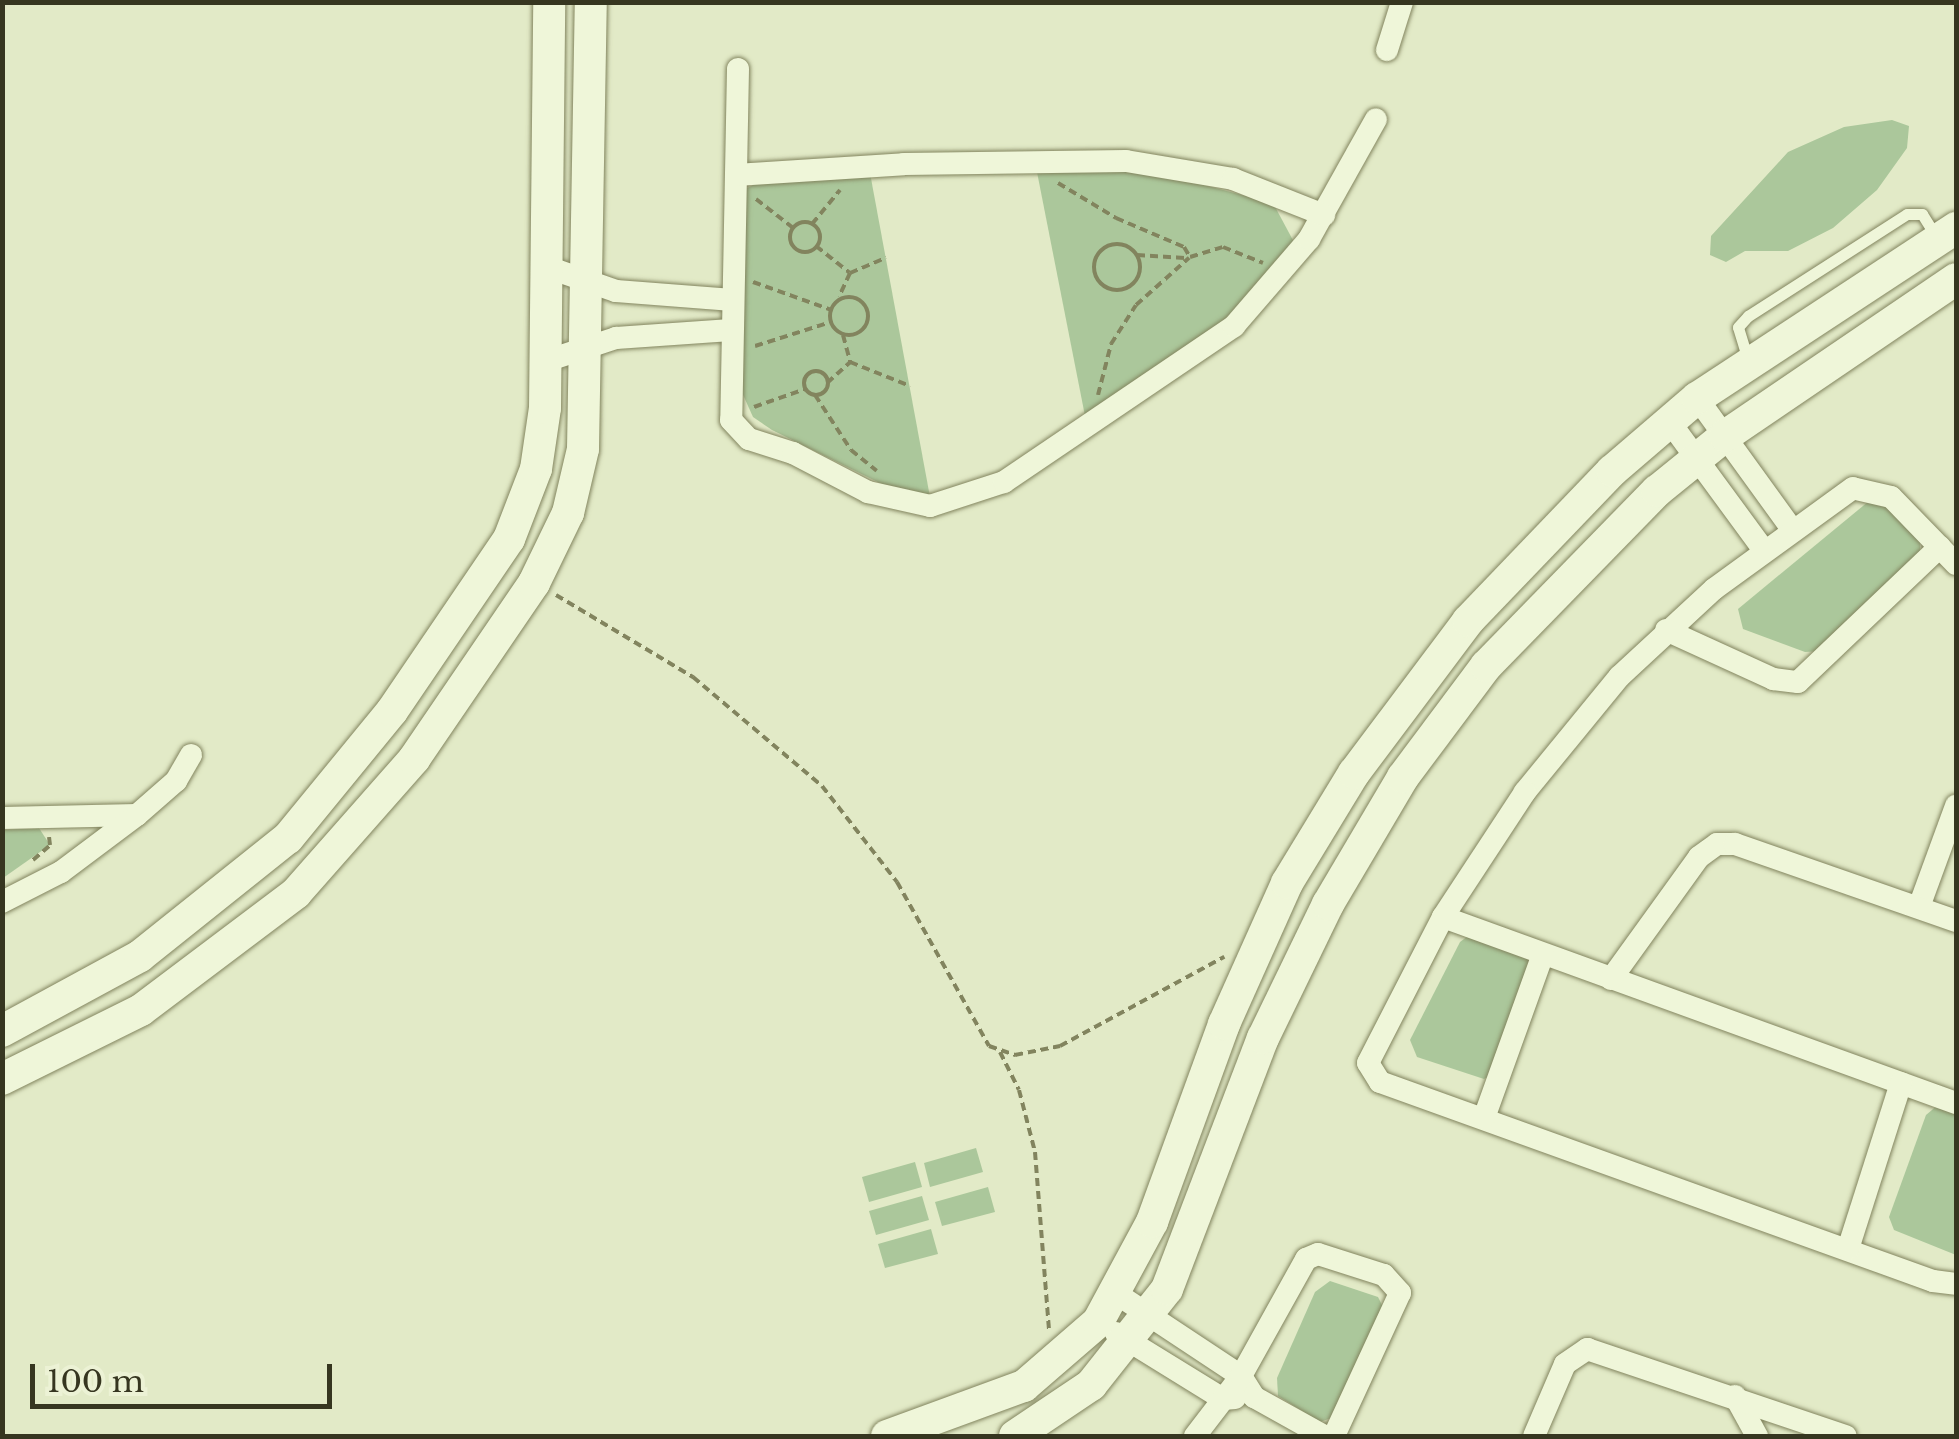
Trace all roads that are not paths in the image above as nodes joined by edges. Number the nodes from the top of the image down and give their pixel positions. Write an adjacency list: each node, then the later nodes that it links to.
1 (549, 2): 10 (street)
2 (591, 2): 12 (street)
3 (1402, 2): 4 (street)
4 (1387, 50)
5 (738, 69): 7 (street)
6 (1376, 119): 8 (street)
7 (740, 183): 8 (street); 14 (street)
8 (1324, 215): 16 (street)
9 (1948, 234): 19 (street)
10 (547, 267): 12 (street); 18 (street)
11 (1956, 279): 21 (street)
12 (588, 282): 13 (street); 17 (street)
13 (644, 296): 14 (street); 15 (street)
14 (733, 300): 16 (street)
15 (648, 333): 16 (street); 17 (street)
16 (736, 340)
17 (586, 347): 18 (street); 41 (street)
18 (546, 361): 39 (street)
19 (1697, 398): 20 (street); 21 (street)
20 (1670, 420): 22 (street); 38 (street)
21 (1725, 436): 22 (street); 23 (street)
22 (1697, 458): 25 (street); 40 (street)
23 (1791, 528): 24 (street); 25 (street)
24 (1940, 546): 26 (street); 27 (street)
25 (1763, 548): 27 (street)
26 (1956, 564)
27 (1666, 630): 34 (street)
28 (191, 755): 30 (street)
29 (1956, 806): 33 (street)
30 (136, 815): 31 (street); 32 (street)
31 (2, 818)
32 (2, 902)
33 (1919, 907): 35 (street); 37 (street)
34 (1443, 917): 36 (street); 44 (street)
35 (1956, 921)
36 (1543, 954): 37 (street); 44 (street)
37 (1610, 979): 42 (street)
38 (1224, 1024): 40 (street); 47 (street)
39 (2, 1031)
40 (1263, 1038): 48 (street)
41 (2, 1079)
42 (1901, 1083): 43 (street); 45 (street)
43 (1956, 1102)
44 (1484, 1118): 45 (street)
45 (1848, 1249): 46 (street)
46 (1956, 1284)
47 (1117, 1294): 48 (street); 49 (street)
48 (1150, 1316): 50 (street); 51 (street)
49 (1098, 1322): 50 (street); 55 (street)
50 (1131, 1342): 54 (street); 56 (street)
51 (1241, 1376): 53 (street); 54 (street); 59 (street)
52 (1735, 1396): 60 (street); 61 (street); 62 (street)
53 (1254, 1398): 54 (street); 58 (street)
54 (1223, 1399): 57 (street)
55 (887, 1436)
56 (1014, 1436)
57 (1195, 1436)
58 (1324, 1436)
59 (1334, 1436)
60 (1534, 1436)
61 (1757, 1436)
62 (1846, 1436)

